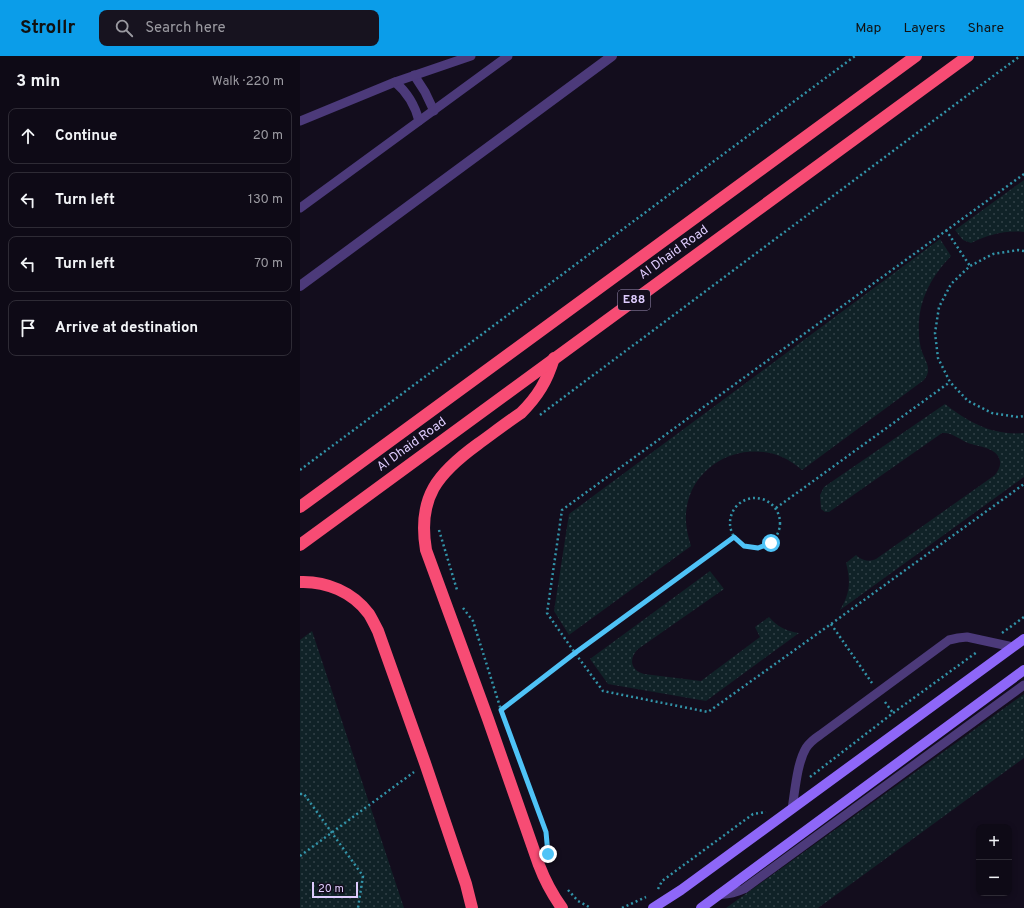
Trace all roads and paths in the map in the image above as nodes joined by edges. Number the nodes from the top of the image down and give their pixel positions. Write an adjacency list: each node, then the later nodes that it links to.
1 (471, 56): 8 (lane)
2 (508, 56): 10 (lane)
3 (612, 56): 18 (street)
4 (855, 56): 23 (path)
5 (916, 56): 25 (highway, Al Dhaid Road / E88)
6 (968, 56): 19 (highway, Al Dhaid Road / E88)
7 (1020, 56): 22 (path)
8 (414, 75): 9 (lane); 10 (lane)
9 (395, 82): 11 (lane); 12 (lane)
10 (434, 110): 12 (lane)
11 (300, 121)
12 (418, 122): 14 (lane)
13 (1024, 174): 15 (path)
14 (300, 208)
15 (946, 230): 17 (path); 38 (path)
16 (1024, 251): 17 (path)
17 (970, 266): 20 (path)
18 (300, 286)
19 (554, 358): 29 (highway, Al Dhaid Road / E88); 44 (highway)
20 (950, 382): 21 (path); 26 (path)
21 (1024, 416)
22 (535, 418)
23 (300, 470)
24 (1024, 484): 34 (path)
25 (300, 507)
26 (776, 508): 28 (path); 28 (path)
27 (438, 527): 31 (path)
28 (734, 537): 38 (path)
29 (300, 545)
30 (300, 582): 58 (highway)
31 (457, 592)
32 (462, 606): 42 (path)
33 (1024, 617): 36 (path)
34 (831, 624): 38 (path); 41 (path)
35 (1024, 639): 37 (street)
36 (990, 642): 37 (lane); 41 (lane); 43 (path)
37 (1013, 647): 48 (street)
38 (575, 653): 42 (path)
39 (1024, 670): 55 (street)
40 (1024, 685): 55 (lane)
41 (878, 692): 43 (path); 46 (lane)
42 (501, 710): 44 (path); 51 (path)
43 (893, 713): 46 (path)
44 (488, 719): 59 (highway)
45 (412, 773): 50 (path)
46 (796, 788): 48 (lane)
47 (300, 794): 50 (path)
48 (792, 809): 62 (street)
49 (770, 811): 54 (path)
50 (331, 832): 52 (path); 57 (path)
51 (547, 846)
52 (300, 856)
53 (565, 887): 60 (path)
54 (657, 892)
55 (719, 894): 63 (street)
56 (650, 895): 61 (path)
57 (358, 908)
58 (472, 908)
59 (562, 908)
60 (591, 908)
61 (622, 908)
62 (653, 908)
63 (700, 908)

